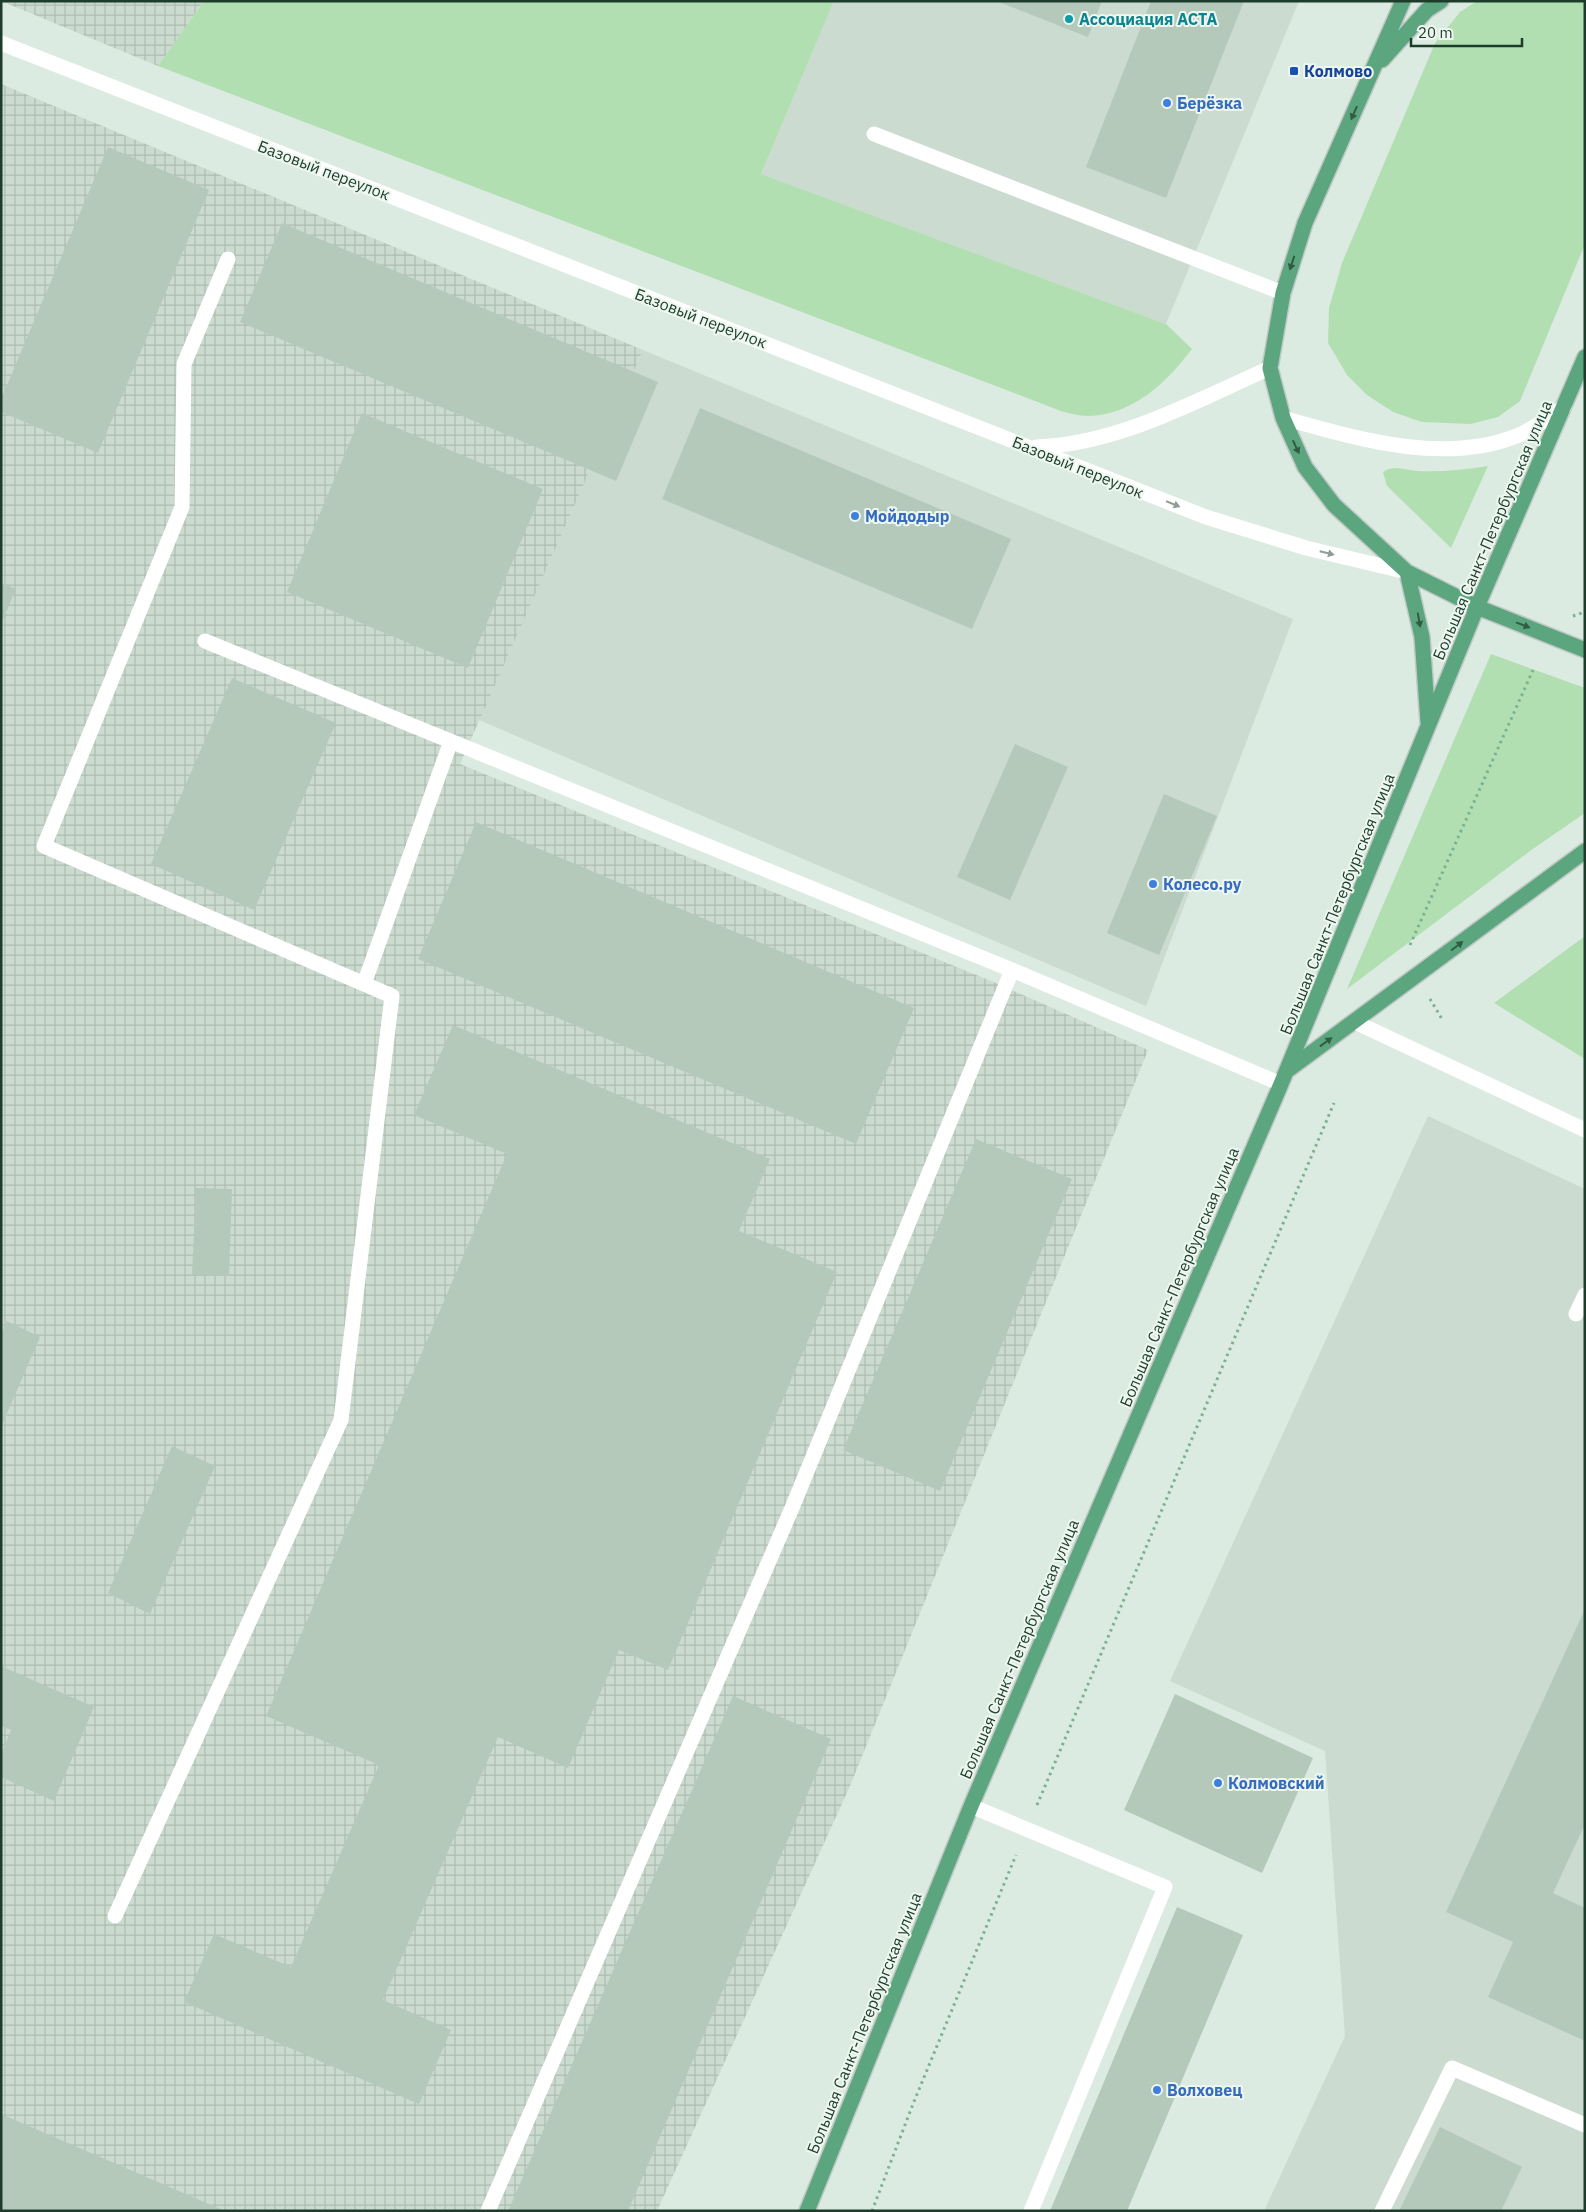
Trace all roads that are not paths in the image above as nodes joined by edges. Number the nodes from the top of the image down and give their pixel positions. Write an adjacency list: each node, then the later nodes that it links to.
1 (1403, 1): 4 (main road)
2 (1441, 1): 4 (main road)
3 (1, 43): 12 (lane, Базовый переулок)
4 (1374, 69): 7 (main road, one-way to 7)
5 (874, 134): 7 (lane)
6 (228, 259): 21 (lane)
7 (1282, 293): 9 (main road)
8 (1585, 357): 10 (main road, Большая Санкт-Петербургская улица)
9 (1270, 368): 11 (main road); 12 (lane)
10 (1564, 407): 11 (lane); 14 (main road, Большая Санкт-Петербургская улица)
11 (1282, 418): 13 (main road, one-way to 13)
12 (1030, 447): 13 (lane, Базовый переулок, one-way to 13)
13 (1407, 572): 14 (main road); 17 (main road, one-way to 17)
14 (1477, 607): 16 (main road, one-way to 16); 17 (main road, Большая Санкт-Петербургская улица)
15 (205, 641): 18 (lane)
16 (1585, 650)
17 (1429, 725): 23 (main road, Большая Санкт-Петербургская улица)
18 (451, 741): 20 (lane); 21 (lane)
19 (1585, 852): 22 (main road, one-way to 19)
20 (1012, 970): 23 (lane); 30 (lane)
21 (364, 984): 28 (lane)
22 (1355, 1022): 23 (main road, one-way to 22); 24 (lane)
23 (1284, 1078): 27 (main road, Большая Санкт-Петербургская улица)
24 (1585, 1130)
25 (1585, 1295): 26 (lane)
26 (1576, 1314)
27 (971, 1806): 31 (main road, Большая Санкт-Петербургская улица); 32 (lane)
28 (115, 1916)
29 (1585, 2125): 33 (lane)
30 (488, 2211)
31 (807, 2211)
32 (1031, 2211)
33 (1382, 2211)

